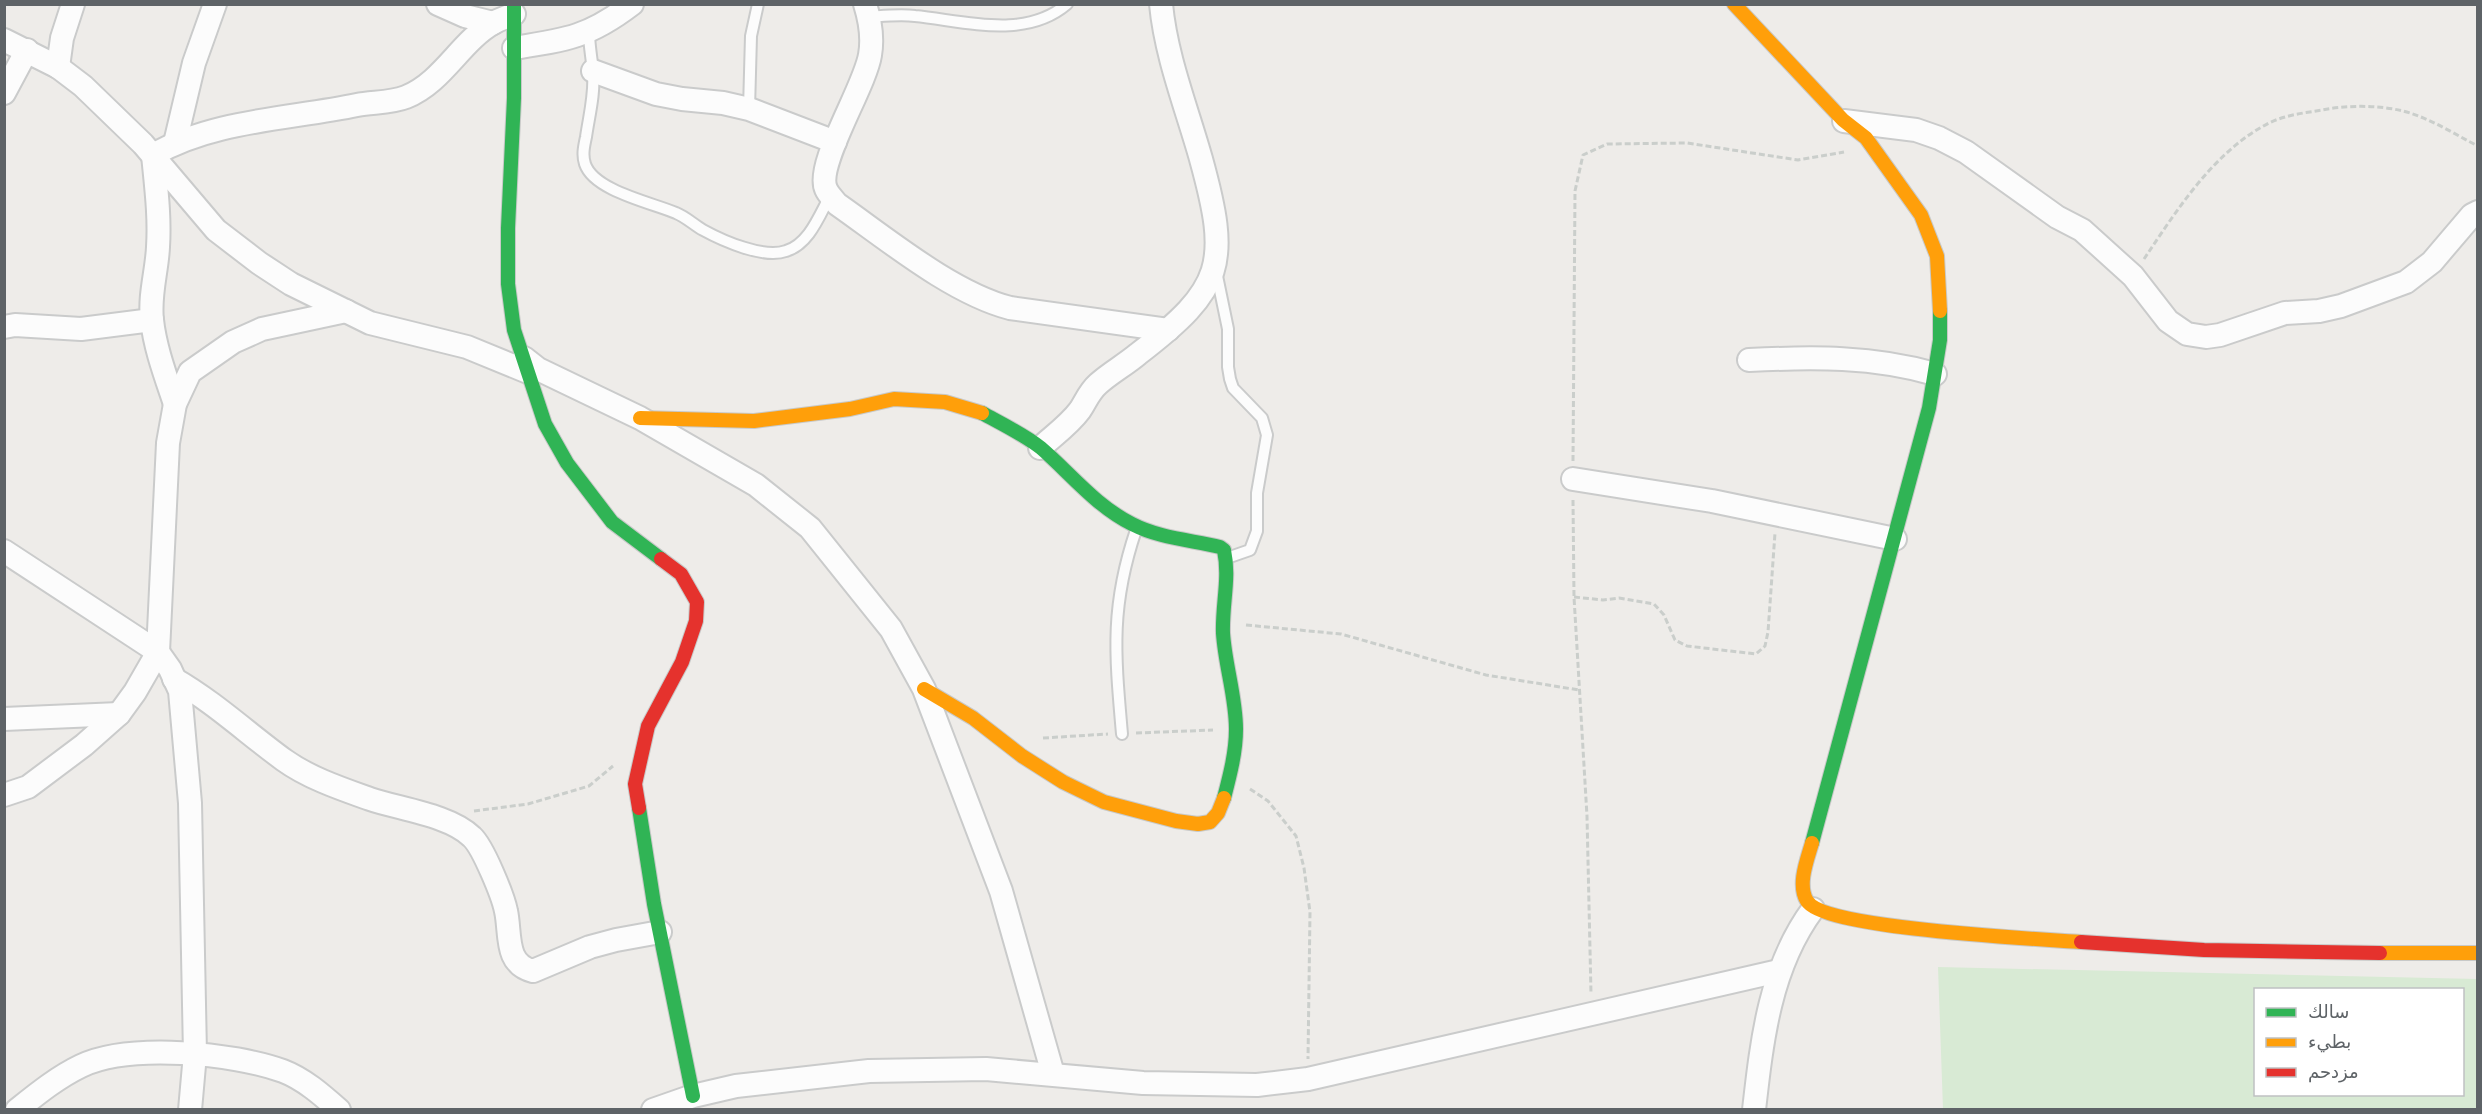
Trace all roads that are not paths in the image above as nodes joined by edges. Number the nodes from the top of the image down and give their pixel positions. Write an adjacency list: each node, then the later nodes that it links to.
1 (73, 4): 16 (street)
2 (215, 4): 21 (street)
3 (438, 4): 11 (street)
4 (632, 4): 12 (street)
5 (758, 4): 19 (lane)
6 (1067, 4): 10 (lane)
7 (1161, 4): 26 (street)
8 (1734, 4): 20 (street)
9 (514, 9): 11 (street); 14 (street)
10 (867, 11): 22 (street)
11 (493, 23): 21 (street)
12 (589, 32): 14 (street); 17 (lane)
13 (4, 40): 15 (street)
14 (514, 48): 32 (street)
15 (27, 50): 16 (street); 18 (street)
16 (58, 67): 23 (street)
17 (593, 71): 19 (street); 24 (lane)
18 (4, 93)
19 (749, 109): 22 (street)
20 (1843, 120): 25 (street); 33 (street)
21 (175, 142): 23 (street)
22 (835, 142): 24 (street)
23 (153, 155): 27 (street); 28 (street)
24 (831, 196): 30 (street)
25 (2478, 212)
26 (1215, 269): 30 (street); 41 (lane)
27 (346, 310): 32 (street); 34 (street)
28 (152, 320): 29 (street); 34 (street)
29 (4, 327)
30 (1168, 330): 36 (street)
31 (1749, 360): 33 (street)
32 (526, 365): 35 (street); 50 (street)
33 (1935, 374): 39 (street)
34 (175, 404): 42 (street)
35 (640, 418): 36 (street); 44 (street)
36 (1040, 448): 38 (street)
37 (1573, 480): 39 (street)
38 (1137, 526): 41 (street); 47 (lane)
39 (1895, 539): 49 (street)
40 (4, 551): 42 (street)
41 (1227, 558): 44 (street)
42 (158, 652): 43 (street); 45 (street)
43 (174, 679): 50 (street); 53 (street)
44 (924, 689): 54 (street)
45 (119, 714): 46 (street); 48 (street)
46 (4, 719)
47 (1122, 734)
48 (4, 795)
49 (1813, 909): 51 (street); 52 (street)
50 (660, 932): 55 (street)
51 (2478, 953)
52 (1779, 971): 54 (street); 60 (street)
53 (195, 1054): 56 (street); 57 (street); 58 (street)
54 (1053, 1074): 55 (street)
55 (693, 1096): 59 (street)
56 (17, 1110)
57 (190, 1110)
58 (339, 1110)
59 (653, 1110)
60 (1754, 1110)

